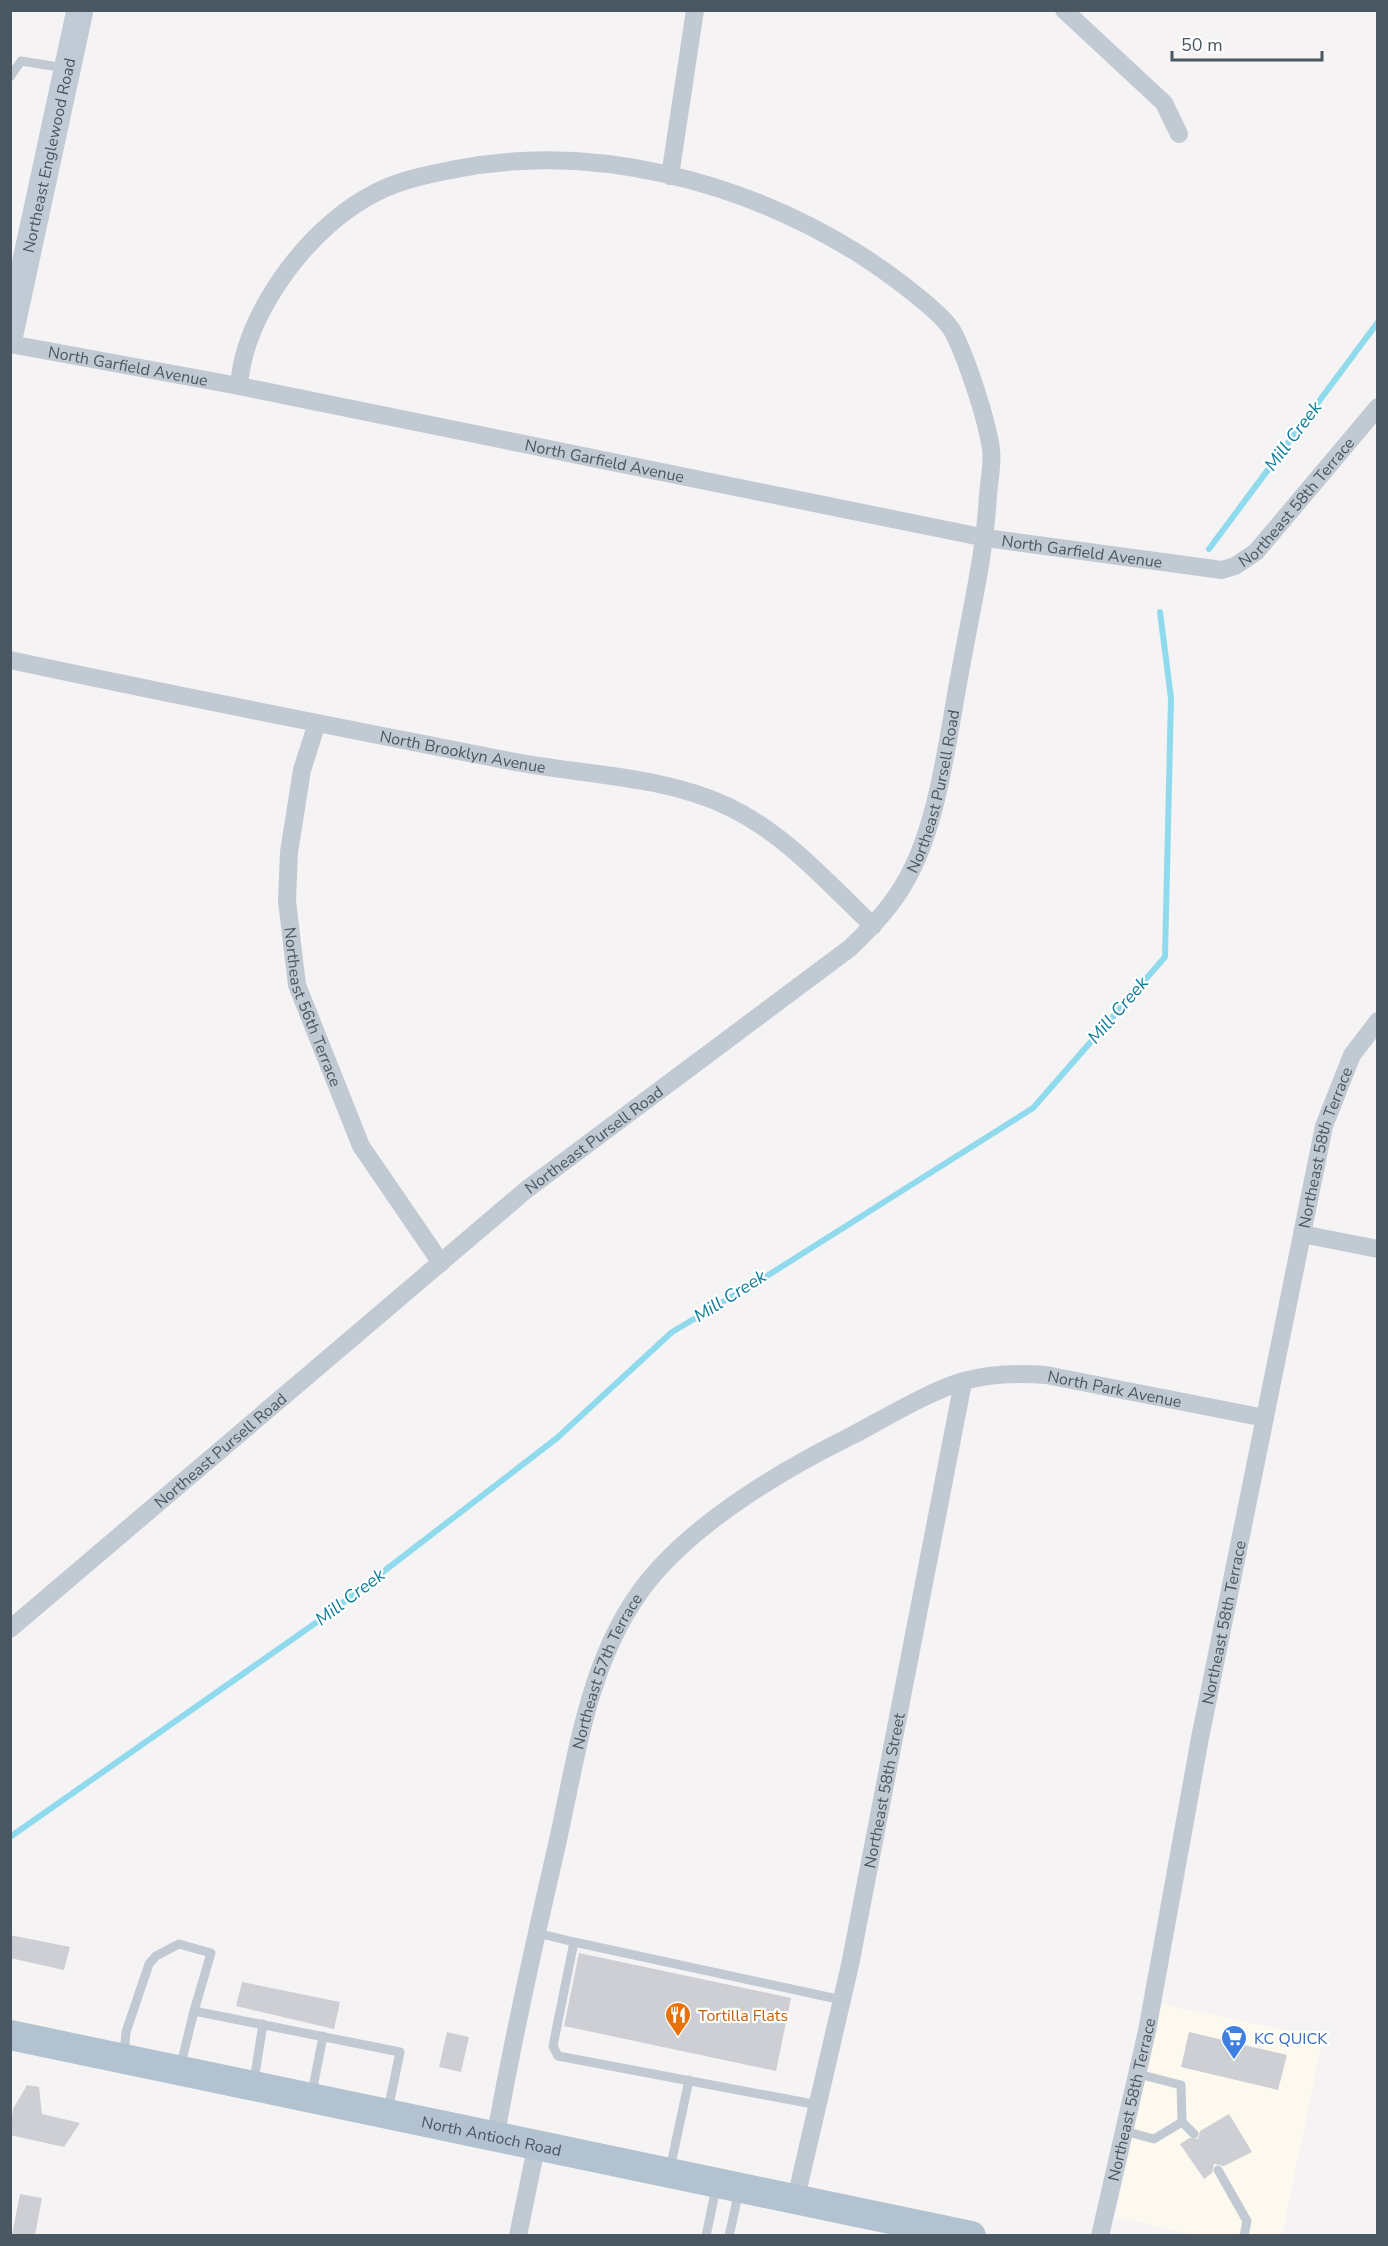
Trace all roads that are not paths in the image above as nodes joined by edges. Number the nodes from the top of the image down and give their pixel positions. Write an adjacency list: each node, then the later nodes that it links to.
1 (80, 10): 4 (main road, Northeast Englewood Road)
2 (695, 10): 7 (street)
3 (1064, 10): 6 (street)
4 (68, 69): 5 (lane); 8 (main road, Northeast Englewood Road)
5 (10, 77)
6 (1179, 134)
7 (670, 176): 10 (street, Northeast Pursell Road); 12 (street, Northeast Pursell Road)
8 (12, 317)
9 (10, 344): 10 (street, North Garfield Avenue)
10 (239, 386): 12 (street, North Garfield Avenue)
11 (1377, 407): 13 (street, Northeast 58th Terrace)
12 (986, 538): 13 (street, North Garfield Avenue); 16 (street, Northeast Pursell Road)
13 (1199, 568)
14 (10, 660): 15 (street, North Brooklyn Avenue)
15 (317, 723): 16 (street, North Brooklyn Avenue); 20 (street, Northeast 56th Terrace)
16 (873, 926): 20 (street, Northeast Pursell Road)
17 (1377, 1021): 18 (street, Northeast 58th Terrace)
18 (1302, 1234): 19 (street); 22 (street, Northeast 58th Terrace)
19 (1377, 1249)
20 (441, 1263): 23 (street, Northeast Pursell Road)
21 (963, 1382): 22 (street, North Park Avenue); 24 (street, Northeast 57th Terrace); 26 (street, Northeast 58th Street)
22 (1264, 1418): 33 (street, Northeast 58th Terrace)
23 (10, 1629)
24 (537, 1934): 25 (lane); 41 (street, Northeast 57th Terrace)
25 (574, 1942): 26 (lane); 34 (lane)
26 (842, 2000): 37 (street, Northeast 58th Street)
27 (194, 2011): 28 (lane); 31 (lane); 32 (lane)
28 (263, 2024): 30 (lane); 35 (lane)
29 (10, 2035): 31 (main road, North Antioch Road)
30 (323, 2036): 36 (lane); 38 (lane)
31 (124, 2058): 32 (main road, North Antioch Road)
32 (179, 2070): 35 (main road, North Antioch Road)
33 (1138, 2074): 39 (lane); 40 (street, Northeast 58th Terrace)
34 (689, 2080): 37 (lane); 45 (lane)
35 (253, 2085): 36 (main road, North Antioch Road)
36 (311, 2098): 38 (main road, North Antioch Road)
37 (818, 2104): 47 (street, Northeast 58th Street)
38 (388, 2113): 41 (main road, North Antioch Road)
39 (1182, 2122): 40 (lane); 42 (lane)
40 (1124, 2132): 52 (street, Northeast 58th Terrace)
41 (496, 2134): 43 (main road, North Antioch Road)
42 (1194, 2134)
43 (537, 2143): 45 (main road, North Antioch Road); 48 (street)
44 (1218, 2170): 53 (lane)
45 (669, 2172): 46 (main road, North Antioch Road)
46 (728, 2185): 47 (main road, North Antioch Road); 49 (lane); 50 (lane)
47 (796, 2198): 51 (main road, North Antioch Road)
48 (518, 2235)
49 (706, 2235)
50 (729, 2235)
51 (971, 2235)
52 (1100, 2235)
53 (1244, 2235)

